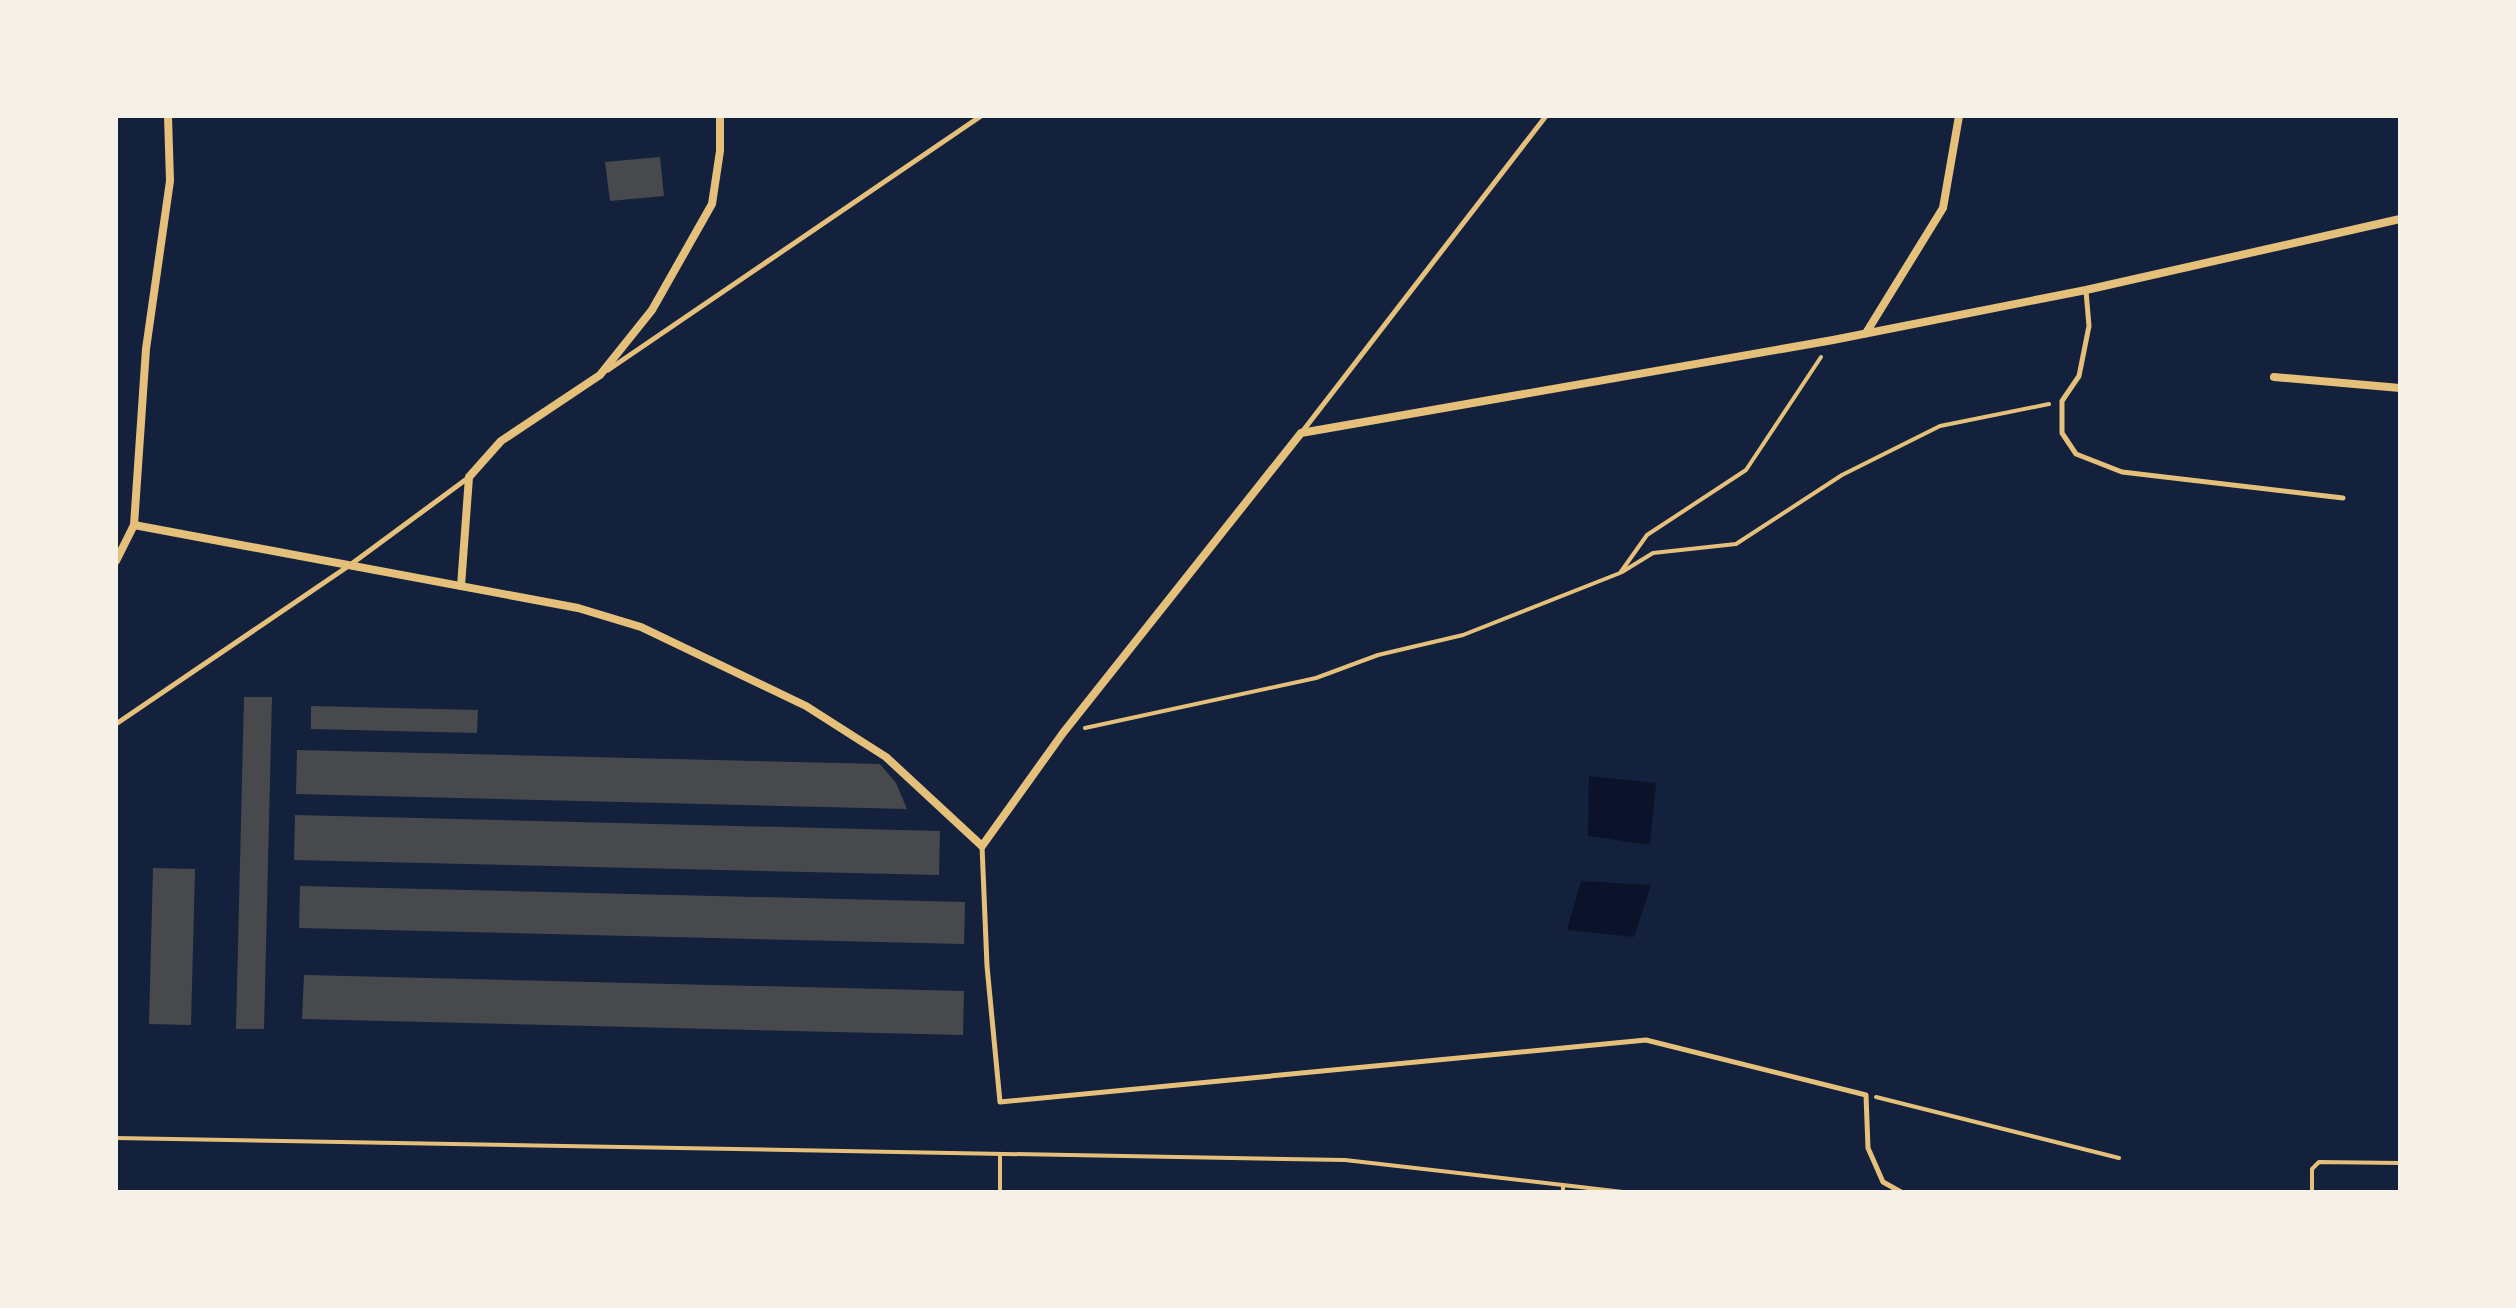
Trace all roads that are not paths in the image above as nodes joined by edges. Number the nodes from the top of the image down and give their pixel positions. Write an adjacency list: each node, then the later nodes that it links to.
1 (168, 116): 15 (street)
2 (720, 116): 9 (street)
3 (981, 116): 9 (lane)
4 (1546, 116): 12 (lane)
5 (1959, 116): 8 (street)
6 (2400, 219): 7 (street)
7 (2086, 290): 8 (street); 14 (lane)
8 (1866, 333): 12 (street)
9 (600, 375): 13 (street)
10 (2274, 377): 11 (street)
11 (2400, 388)
12 (1301, 433): 20 (street)
13 (469, 477): 17 (lane); 18 (street)
14 (2343, 498)
15 (134, 525): 16 (street); 17 (street)
16 (116, 561)
17 (350, 565): 18 (street); 19 (lane)
18 (461, 586): 20 (street)
19 (116, 724)
20 (982, 846): 21 (lane)
21 (1901, 1192)

